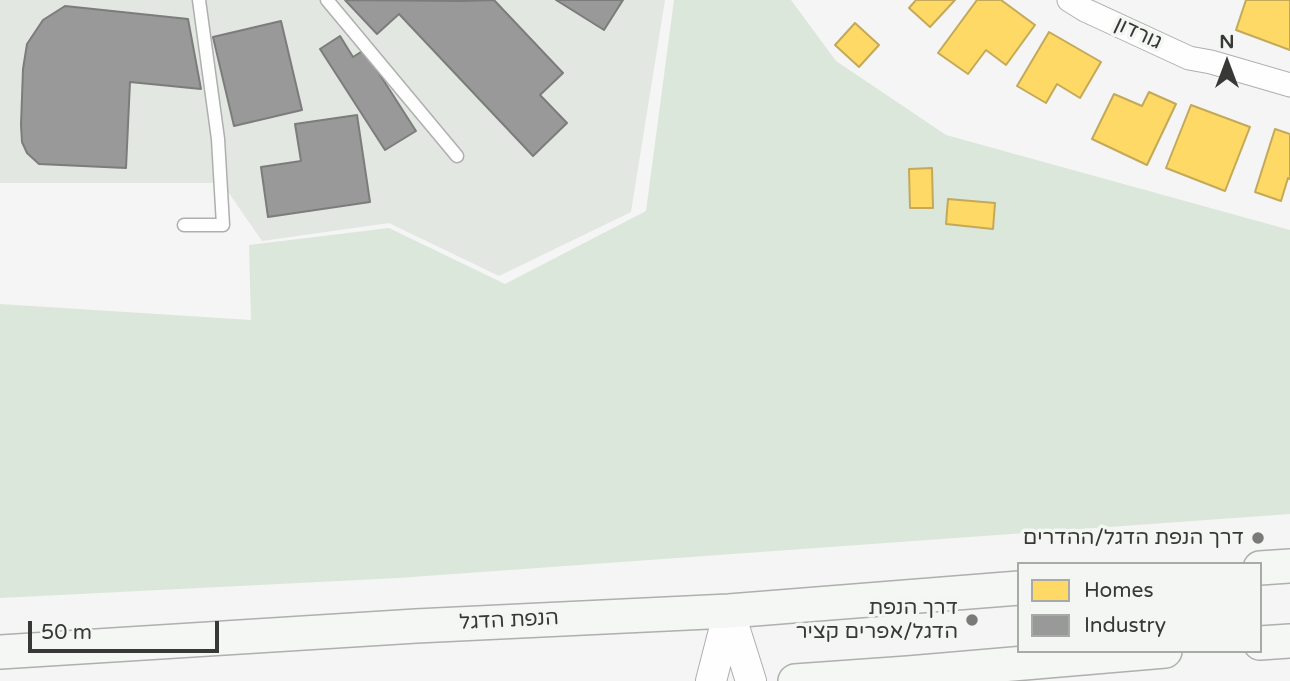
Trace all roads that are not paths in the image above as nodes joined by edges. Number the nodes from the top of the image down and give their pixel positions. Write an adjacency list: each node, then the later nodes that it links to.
1 (199, 0): 6 (lane)
2 (327, 0): 5 (lane)
3 (1069, 0): 4 (street, גורדון)
4 (1290, 85)
5 (457, 156)
6 (184, 225)
7 (1290, 566): 8 (main road)
8 (1262, 569)
9 (1017, 588): 10 (main road, הנפת הדגל)
10 (729, 611): 13 (main road, הנפת הדגל); 16 (street); 17 (street)
11 (1290, 640): 12 (main road)
12 (1262, 643)
13 (0, 652)
14 (1142, 653): 15 (main road)
15 (908, 673): 18 (main road); 19 (main road)
16 (711, 681)
17 (751, 681)
18 (795, 681)
19 (866, 681)

